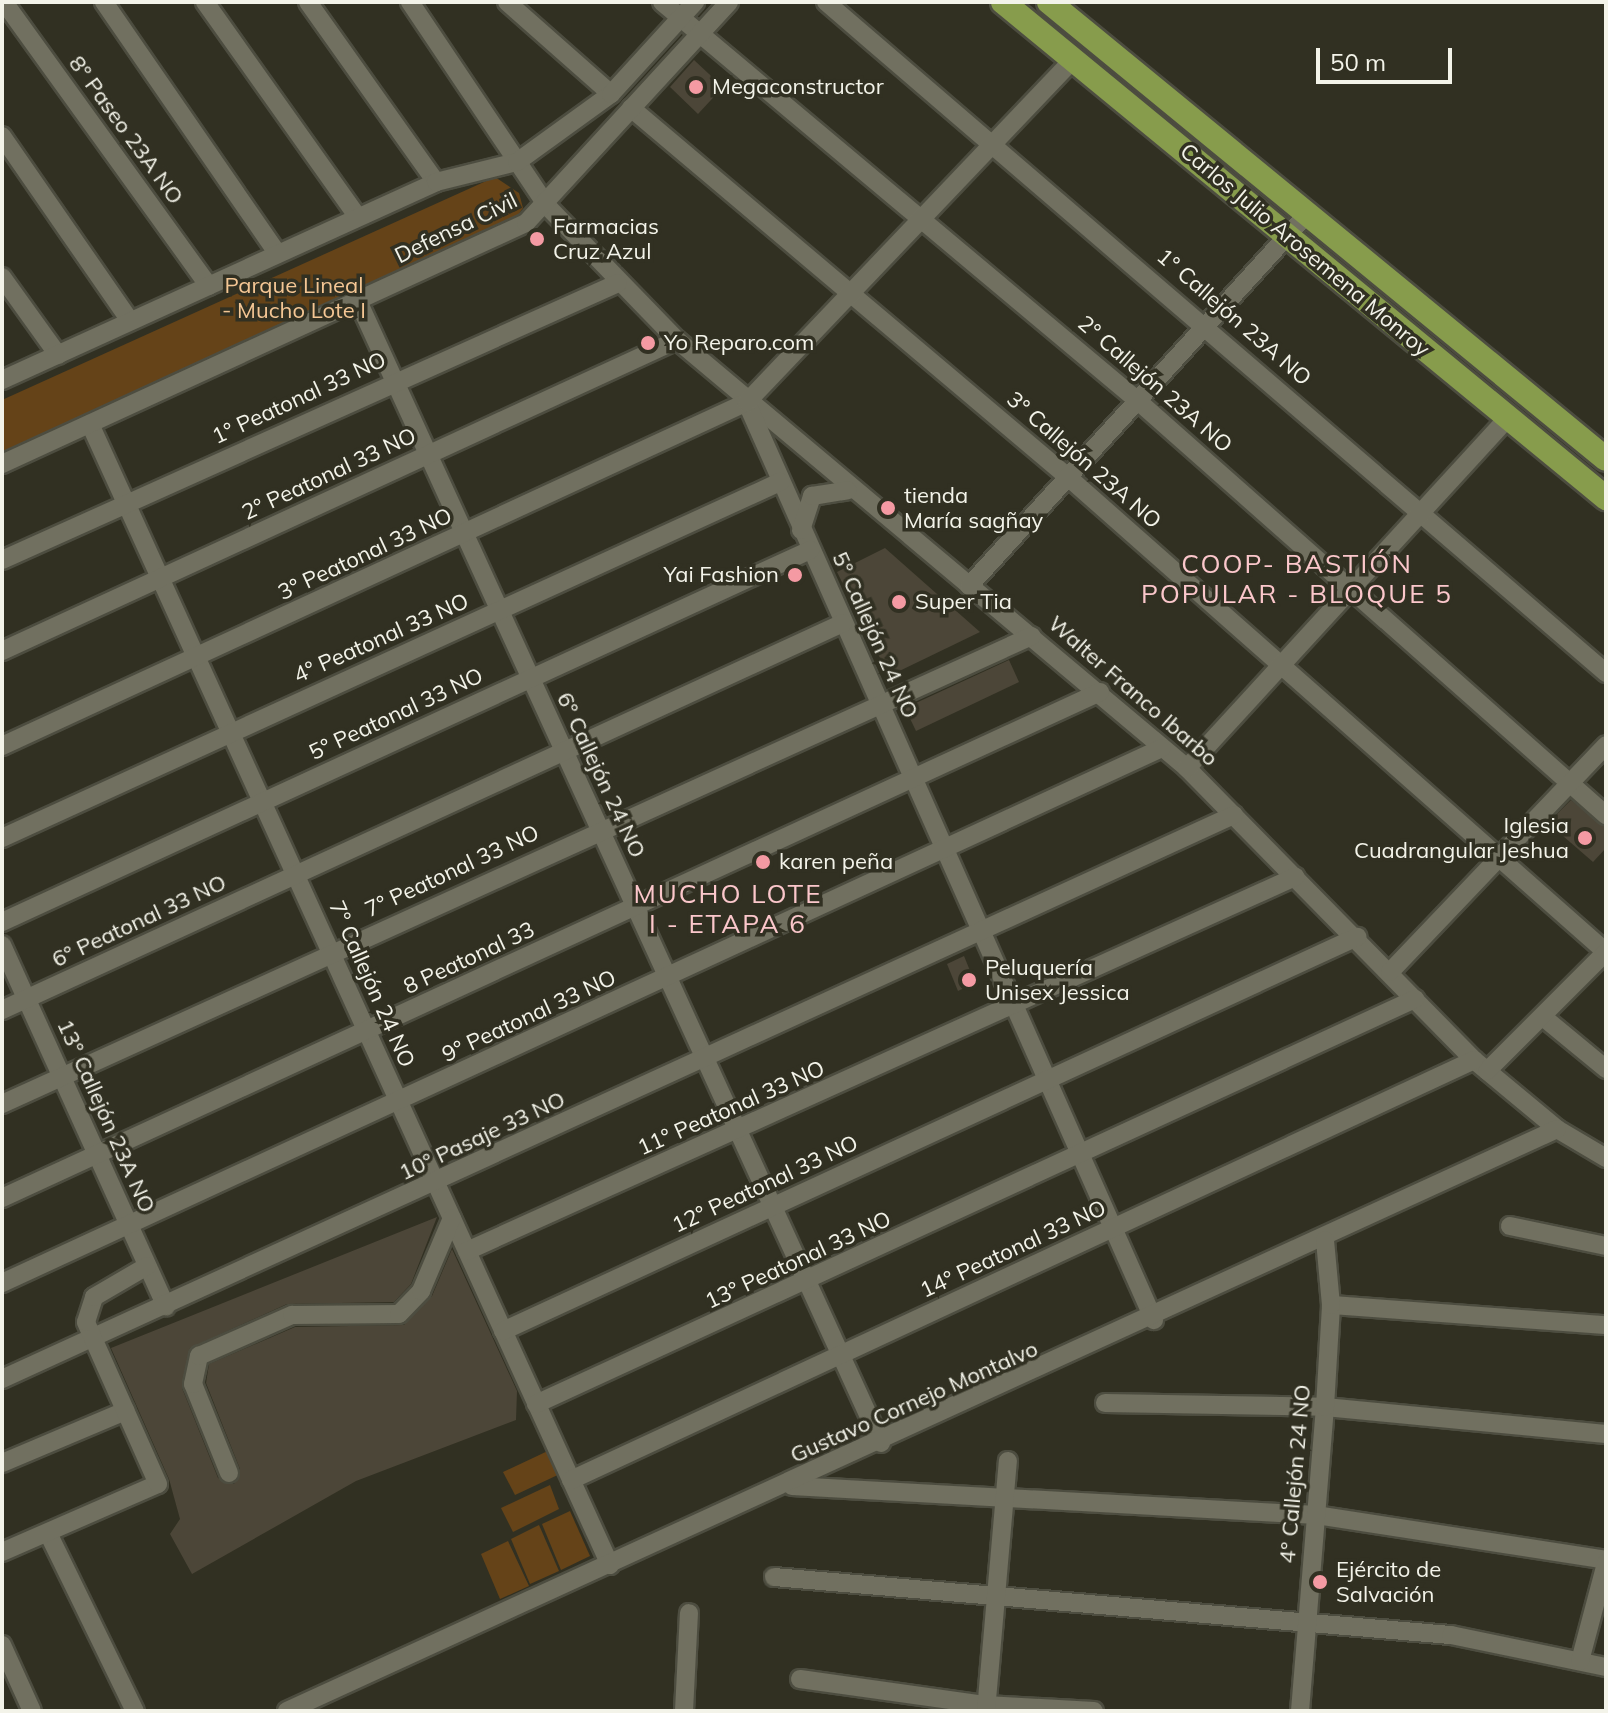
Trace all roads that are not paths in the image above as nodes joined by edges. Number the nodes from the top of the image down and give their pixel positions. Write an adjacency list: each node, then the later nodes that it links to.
1 (4, 2): 30 (street, 8° Paseo 23A NO)
2 (104, 2): 27 (street)
3 (205, 2): 24 (street)
4 (308, 2): 21 (street)
5 (410, 2): 20 (street, Walter Franco Ibarbo)
6 (507, 2): 16 (street)
7 (662, 2): 13 (street, 2° Callejón 23A NO)
8 (695, 2): 13 (street, Defensa Civil)
9 (729, 2): 14 (street, Defensa Civil)
10 (826, 2): 19 (street, 1° Callejón 23A NO)
11 (1003, 2): 15 (main road, Carlos Julio Arosemena Monroy)
12 (1049, 2): 23 (main road, Carlos Julio Arosemena Monroy)
13 (681, 19): 14 (street, 2° Callejón 23A NO); 16 (street, Defensa Civil)
14 (701, 36): 17 (street, Defensa Civil); 25 (street, 2° Callejón 23A NO)
15 (1074, 59): 19 (street); 26 (main road, Carlos Julio Arosemena Monroy)
16 (611, 94): 20 (street, Defensa Civil)
17 (631, 108): 22 (street, Defensa Civil); 31 (street, 3° Callejón 23A NO)
18 (2, 136): 33 (street)
19 (996, 142): 25 (street); 34 (street, 1° Callejón 23A NO)
20 (517, 162): 21 (street, Defensa Civil); 22 (street, Walter Franco Ibarbo)
21 (436, 182): 24 (street, Defensa Civil)
22 (547, 206): 29 (street, Walter Franco Ibarbo); 32 (street, Defensa Civil)
23 (1308, 213): 26 (street); 44 (main road, Carlos Julio Arosemena Monroy)
24 (358, 217): 27 (street, Defensa Civil)
25 (923, 218): 31 (street); 39 (street, 2° Callejón 23A NO)
26 (1287, 235): 34 (street); 41 (main road, Carlos Julio Arosemena Monroy)
27 (278, 254): 30 (street, Defensa Civil)
28 (2, 277): 36 (street)
29 (618, 283): 35 (street, Walter Franco Ibarbo); 38 (street, 1° Peatonal 33 NO)
30 (209, 286): 33 (street, Defensa Civil)
31 (852, 295): 40 (street); 46 (street, 3° Callejón 23A NO)
32 (358, 301): 38 (street, 6° Callejón 24 NO); 42 (street, Defensa Civil)
33 (130, 321): 36 (street, Defensa Civil)
34 (1206, 323): 39 (street); 51 (street, 1° Callejón 23A NO)
35 (677, 340): 40 (street, Walter Franco Ibarbo); 43 (street, 2° Peatonal 33 NO)
36 (58, 355): 37 (street, Defensa Civil)
37 (2, 380)
38 (395, 380): 43 (street, 6° Callejón 24 NO); 50 (street, 1° Peatonal 33 NO)
39 (1138, 401): 46 (street); 58 (street, 2° Callejón 23A NO)
40 (747, 402): 47 (street, 5° Callejón 24 NO); 48 (street, Walter Franco Ibarbo); 53 (street, 3° Peatonal 33 NO)
41 (1508, 418): 49 (main road, Carlos Julio Arosemena Monroy); 51 (street)
42 (90, 424): 45 (street, Defensa Civil); 50 (street, 7° Callejón 24 NO)
43 (428, 455): 53 (street, 6° Callejón 24 NO); 56 (street, 2° Peatonal 33 NO)
44 (1606, 459)
45 (2, 464)
46 (1068, 477): 57 (street); 64 (street, 3° Callejón 23A NO)
47 (780, 482): 52 (street, 5° Callejón 24 NO); 59 (street, 4° Peatonal 33 NO)
48 (848, 490): 52 (street); 57 (street, Walter Franco Ibarbo)
49 (1606, 498)
50 (127, 503): 55 (street, 1° Peatonal 33 NO); 56 (street, 7° Callejón 24 NO)
51 (1424, 514): 58 (street); 65 (street, 1° Callejón 23A NO)
52 (801, 530): 54 (street, 5° Callejón 24 NO)
53 (465, 534): 59 (street, 6° Callejón 24 NO); 63 (street, 3° Peatonal 33 NO)
54 (810, 550): 60 (street, 5° Callejón 24 NO); 66 (street, 5° Peatonal 33 NO)
55 (2, 560)
56 (161, 578): 62 (street, 2° Peatonal 33 NO); 63 (street, 7° Callejón 24 NO)
57 (969, 586): 61 (street, Walter Franco Ibarbo)
58 (1354, 588): 64 (street); 76 (street, 2° Callejón 23A NO)
59 (500, 610): 66 (street, 6° Callejón 24 NO); 69 (street, 4° Peatonal 33 NO)
60 (843, 623): 68 (street, 5° Callejón 24 NO); 73 (street)
61 (1032, 636): 67 (street, Walter Franco Ibarbo); 68 (street, 7° Peatonal 33 NO)
62 (2, 651)
63 (197, 657): 69 (street, 7° Callejón 24 NO); 71 (street, 3° Peatonal 33 NO)
64 (1283, 665): 74 (street); 83 (street, 3° Callejón 23A NO)
65 (1606, 673)
66 (531, 678): 73 (street, 6° Callejón 24 NO); 77 (street, 5° Peatonal 33 NO)
67 (1100, 692): 72 (street, Walter Franco Ibarbo); 75 (street, 8 Peatonal 33)
68 (880, 705): 75 (street, 5° Callejón 24 NO); 80 (street, 7° Peatonal 33 NO)
69 (231, 733): 77 (street, 7° Callejón 24 NO); 81 (street, 4° Peatonal 33 NO)
70 (1606, 745): 76 (street)
71 (2, 746)
72 (1162, 748): 74 (street, Walter Franco Ibarbo); 82 (street, 9° Peatonal 33 NO)
73 (564, 751): 80 (street, 6° Callejón 24 NO); 84 (street, 6° Peatonal 33 NO)
74 (1187, 768): 78 (street, Walter Franco Ibarbo)
75 (913, 780): 82 (street, 5° Callejón 24 NO); 86 (street, 8 Peatonal 33)
76 (1572, 783): 79 (street, 2° Callejón 23A NO); 83 (street)
77 (263, 802): 84 (street, 7° Callejón 24 NO); 87 (street, 5° Peatonal 33 NO)
78 (1234, 815): 85 (street, Walter Franco Ibarbo); 88 (street, 10° Pasaje 33 NO)
79 (1606, 815)
80 (600, 830): 86 (street, 6° Callejón 24 NO); 92 (street, 7° Peatonal 33 NO)
81 (2, 838)
82 (945, 852): 88 (street, 5° Callejón 24 NO); 94 (street, 9° Peatonal 33 NO)
83 (1501, 857): 91 (street, 3° Callejón 23A NO); 93 (street)
84 (296, 875): 92 (street, 7° Callejón 24 NO); 95 (street, 6° Peatonal 33 NO)
85 (1295, 877): 89 (street, Walter Franco Ibarbo); 97 (street, 11° Peatonal 33 NO)
86 (636, 907): 94 (street, 6° Callejón 24 NO); 100 (street, 8 Peatonal 33)
87 (2, 922)
88 (982, 934): 97 (street, 5° Callejón 24 NO); 101 (street, 10° Pasaje 33 NO)
89 (1357, 937): 93 (street, Walter Franco Ibarbo); 105 (street, 12° Peatonal 33 NO)
90 (2, 945): 95 (street, 13° Callejón 23A NO)
91 (1606, 952): 99 (street, 14° Peatonal 33 NO)
92 (331, 953): 100 (street, 7° Callejón 24 NO); 104 (street, 7° Peatonal 33 NO)
93 (1390, 972): 96 (street, Walter Franco Ibarbo)
94 (668, 979): 101 (street, 6° Callejón 24 NO); 106 (street, 9° Peatonal 33 NO)
95 (27, 999): 98 (street, 6° Peatonal 33 NO); 104 (street, 13° Callejón 23A NO)
96 (1415, 999): 102 (street, Walter Franco Ibarbo); 110 (street, 13° Peatonal 33 NO)
97 (1015, 1009): 105 (street, 5° Callejón 24 NO); 109 (street, 11° Peatonal 33 NO)
98 (2, 1010)
99 (1543, 1017): 102 (street, 14° Peatonal 33 NO); 103 (street)
100 (366, 1030): 106 (street, 7° Callejón 24 NO); 111 (street, 8 Peatonal 33)
101 (706, 1060): 109 (street, 6° Callejón 24 NO); 113 (street, 10° Pasaje 33 NO)
102 (1481, 1066): 108 (street, Walter Franco Ibarbo); 119 (street, 14° Peatonal 33 NO)
103 (1606, 1069)
104 (62, 1076): 107 (street, 7° Peatonal 33 NO); 111 (street, 13° Callejón 23A NO)
105 (1045, 1077): 110 (street, 5° Callejón 24 NO); 115 (street, 12° Peatonal 33 NO)
106 (399, 1102): 113 (street, 7° Callejón 24 NO); 117 (street, 9° Peatonal 33 NO)
107 (2, 1104)
108 (1557, 1129): 112 (street, Walter Franco Ibarbo); 120 (street, Gustavo Cornejo Montalvo)
109 (738, 1131): 115 (street, 6° Callejón 24 NO); 122 (street, 11° Peatonal 33 NO)
110 (1078, 1153): 119 (street, 5° Callejón 24 NO); 125 (street, 13° Peatonal 33 NO)
111 (97, 1154): 114 (street, 8 Peatonal 33); 117 (street, 13° Callejón 23A NO)
112 (1606, 1158)
113 (436, 1183): 116 (street, 7° Callejón 24 NO); 127 (street, 10° Pasaje 33 NO)
114 (2, 1198)
115 (773, 1208): 125 (street, 6° Callejón 24 NO); 130 (street, 12° Peatonal 33 NO)
116 (452, 1218): 122 (street, 7° Callejón 24 NO); 142 (street)
117 (129, 1225): 123 (street, 13° Callejón 23A NO); 124 (street, 9° Peatonal 33 NO)
118 (1510, 1226): 121 (street)
119 (1113, 1229): 128 (street, 5° Callejón 24 NO); 132 (street, 14° Peatonal 33 NO)
120 (1325, 1240): 126 (street, 4° Callejón 24 NO); 128 (street, Gustavo Cornejo Montalvo)
121 (1606, 1246)
122 (467, 1251): 130 (street, 7° Callejón 24 NO)
123 (147, 1266): 127 (street, 13° Callejón 23A NO); 131 (street)
124 (2, 1283)
125 (808, 1283): 132 (street, 6° Callejón 24 NO); 135 (street, 13° Peatonal 33 NO)
126 (1331, 1305): 129 (street); 136 (street, 4° Callejón 24 NO)
127 (166, 1306): 131 (street, 10° Pasaje 33 NO)
128 (1154, 1320): 139 (street, Gustavo Cornejo Montalvo)
129 (1606, 1325)
130 (503, 1331): 135 (street, 7° Callejón 24 NO)
131 (89, 1341): 133 (street, 10° Pasaje 33 NO); 137 (street)
132 (841, 1355): 139 (street, 6° Callejón 24 NO); 143 (street, 14° Peatonal 33 NO)
133 (2, 1379)
134 (1105, 1403): 136 (street)
135 (536, 1404): 143 (street, 7° Callejón 24 NO)
136 (1325, 1407): 138 (street); 146 (street, 4° Callejón 24 NO)
137 (125, 1411): 141 (street); 147 (street)
138 (1606, 1434)
139 (881, 1443): 144 (street, Gustavo Cornejo Montalvo)
140 (1008, 1461): 145 (street)
141 (2, 1463)
142 (229, 1473)
143 (571, 1480): 150 (street, 7° Callejón 24 NO)
144 (785, 1486): 145 (street); 150 (street, Gustavo Cornejo Montalvo)
145 (1005, 1495): 146 (street); 152 (street)
146 (1316, 1515): 149 (street); 154 (street, 4° Callejón 24 NO)
147 (49, 1535): 148 (street); 161 (street)
148 (2, 1552)
149 (1606, 1562): 156 (street)
150 (610, 1565): 162 (street, Gustavo Cornejo Montalvo)
151 (774, 1577): 152 (street)
152 (996, 1595): 154 (street); 159 (street)
153 (689, 1613): 163 (street)
154 (1307, 1620): 156 (street); 165 (street, 4° Callejón 24 NO)
155 (2, 1647): 160 (street)
156 (1580, 1661): 157 (street)
157 (1606, 1667)
158 (800, 1679): 159 (street)
159 (986, 1708): 164 (street)
160 (32, 1711)
161 (135, 1711)
162 (287, 1711)
163 (684, 1711)
164 (1094, 1711)
165 (1300, 1711)

